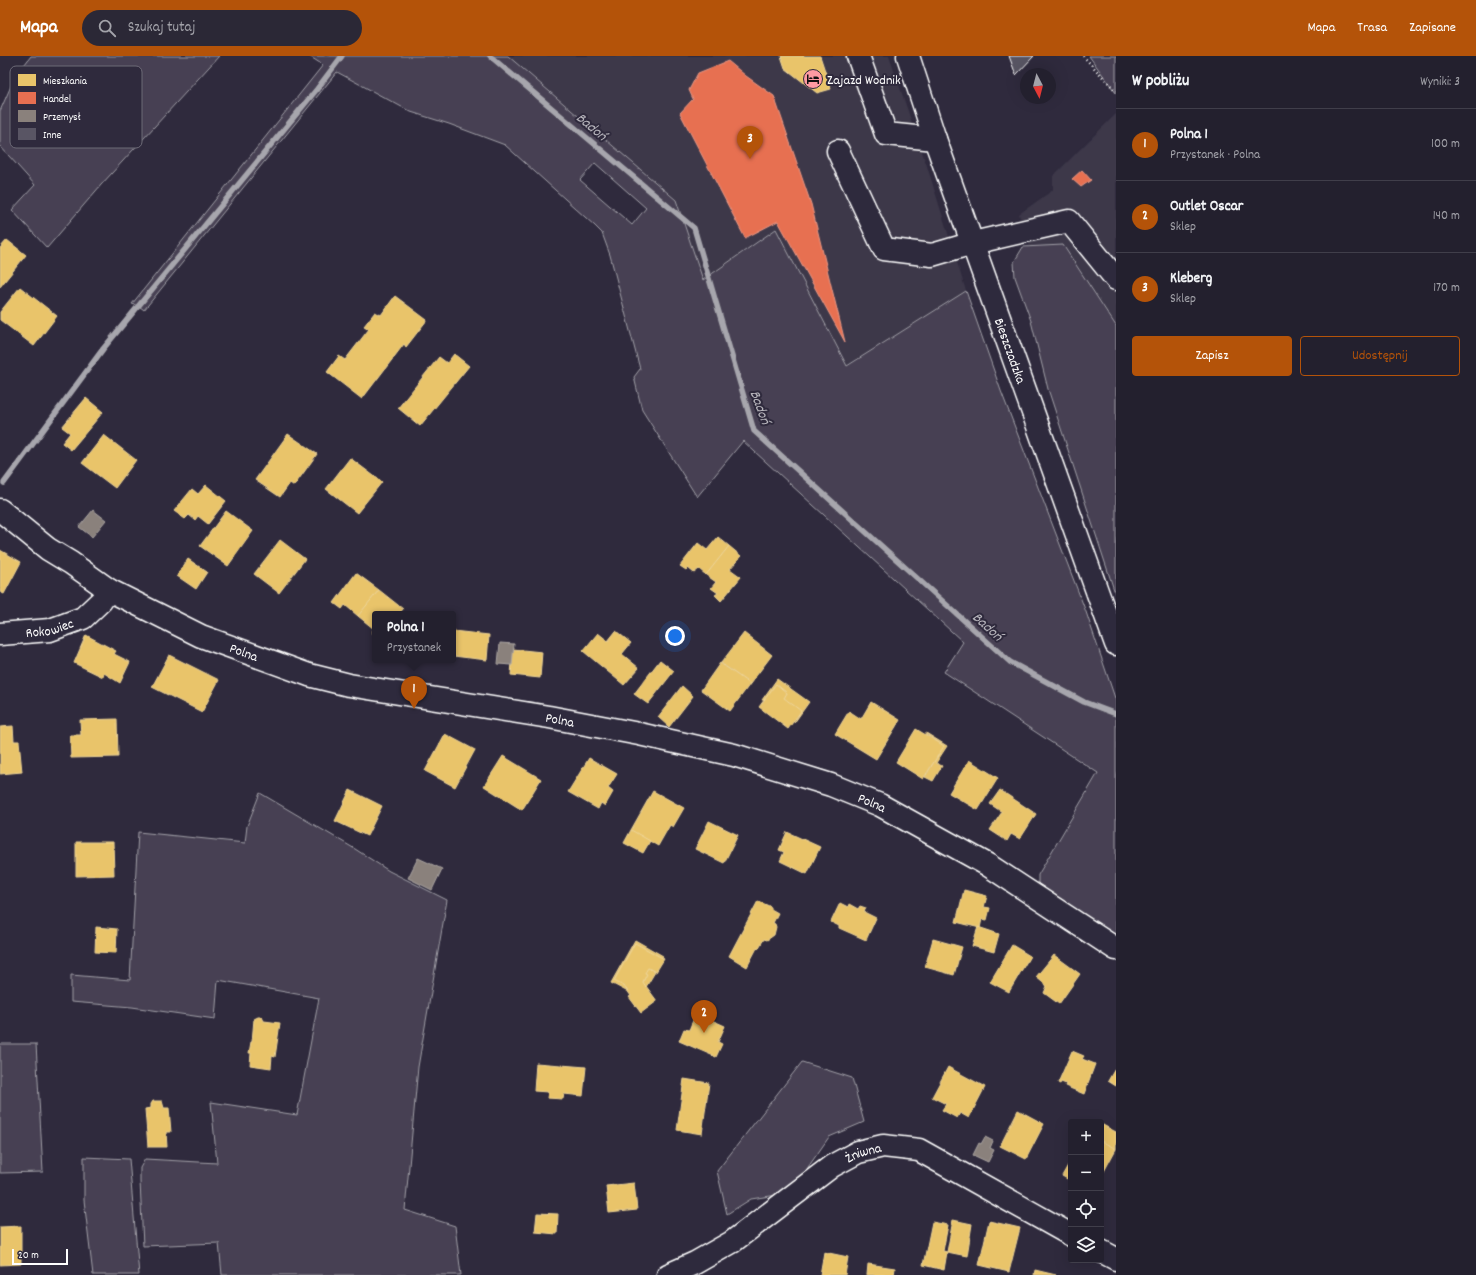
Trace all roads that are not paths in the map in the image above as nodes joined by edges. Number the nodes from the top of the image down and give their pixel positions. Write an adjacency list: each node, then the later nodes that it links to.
1 (858, 56): 3 (street)
2 (908, 56): 3 (street, Bieszczadzka)
3 (935, 138): 5 (street, Bieszczadzka)
4 (838, 151): 5 (street)
5 (972, 243): 6 (street); 10 (street, Bieszczadzka)
6 (1116, 279)
7 (0, 510): 8 (street, Polna)
8 (110, 590): 9 (street, Rokowiec); 11 (street, Polna)
9 (0, 634)
10 (1116, 644)
11 (1116, 949)
12 (1068, 1233): 15 (street, Żniwna)
13 (1104, 1253): 14 (street)
14 (1116, 1259)
15 (668, 1275)

